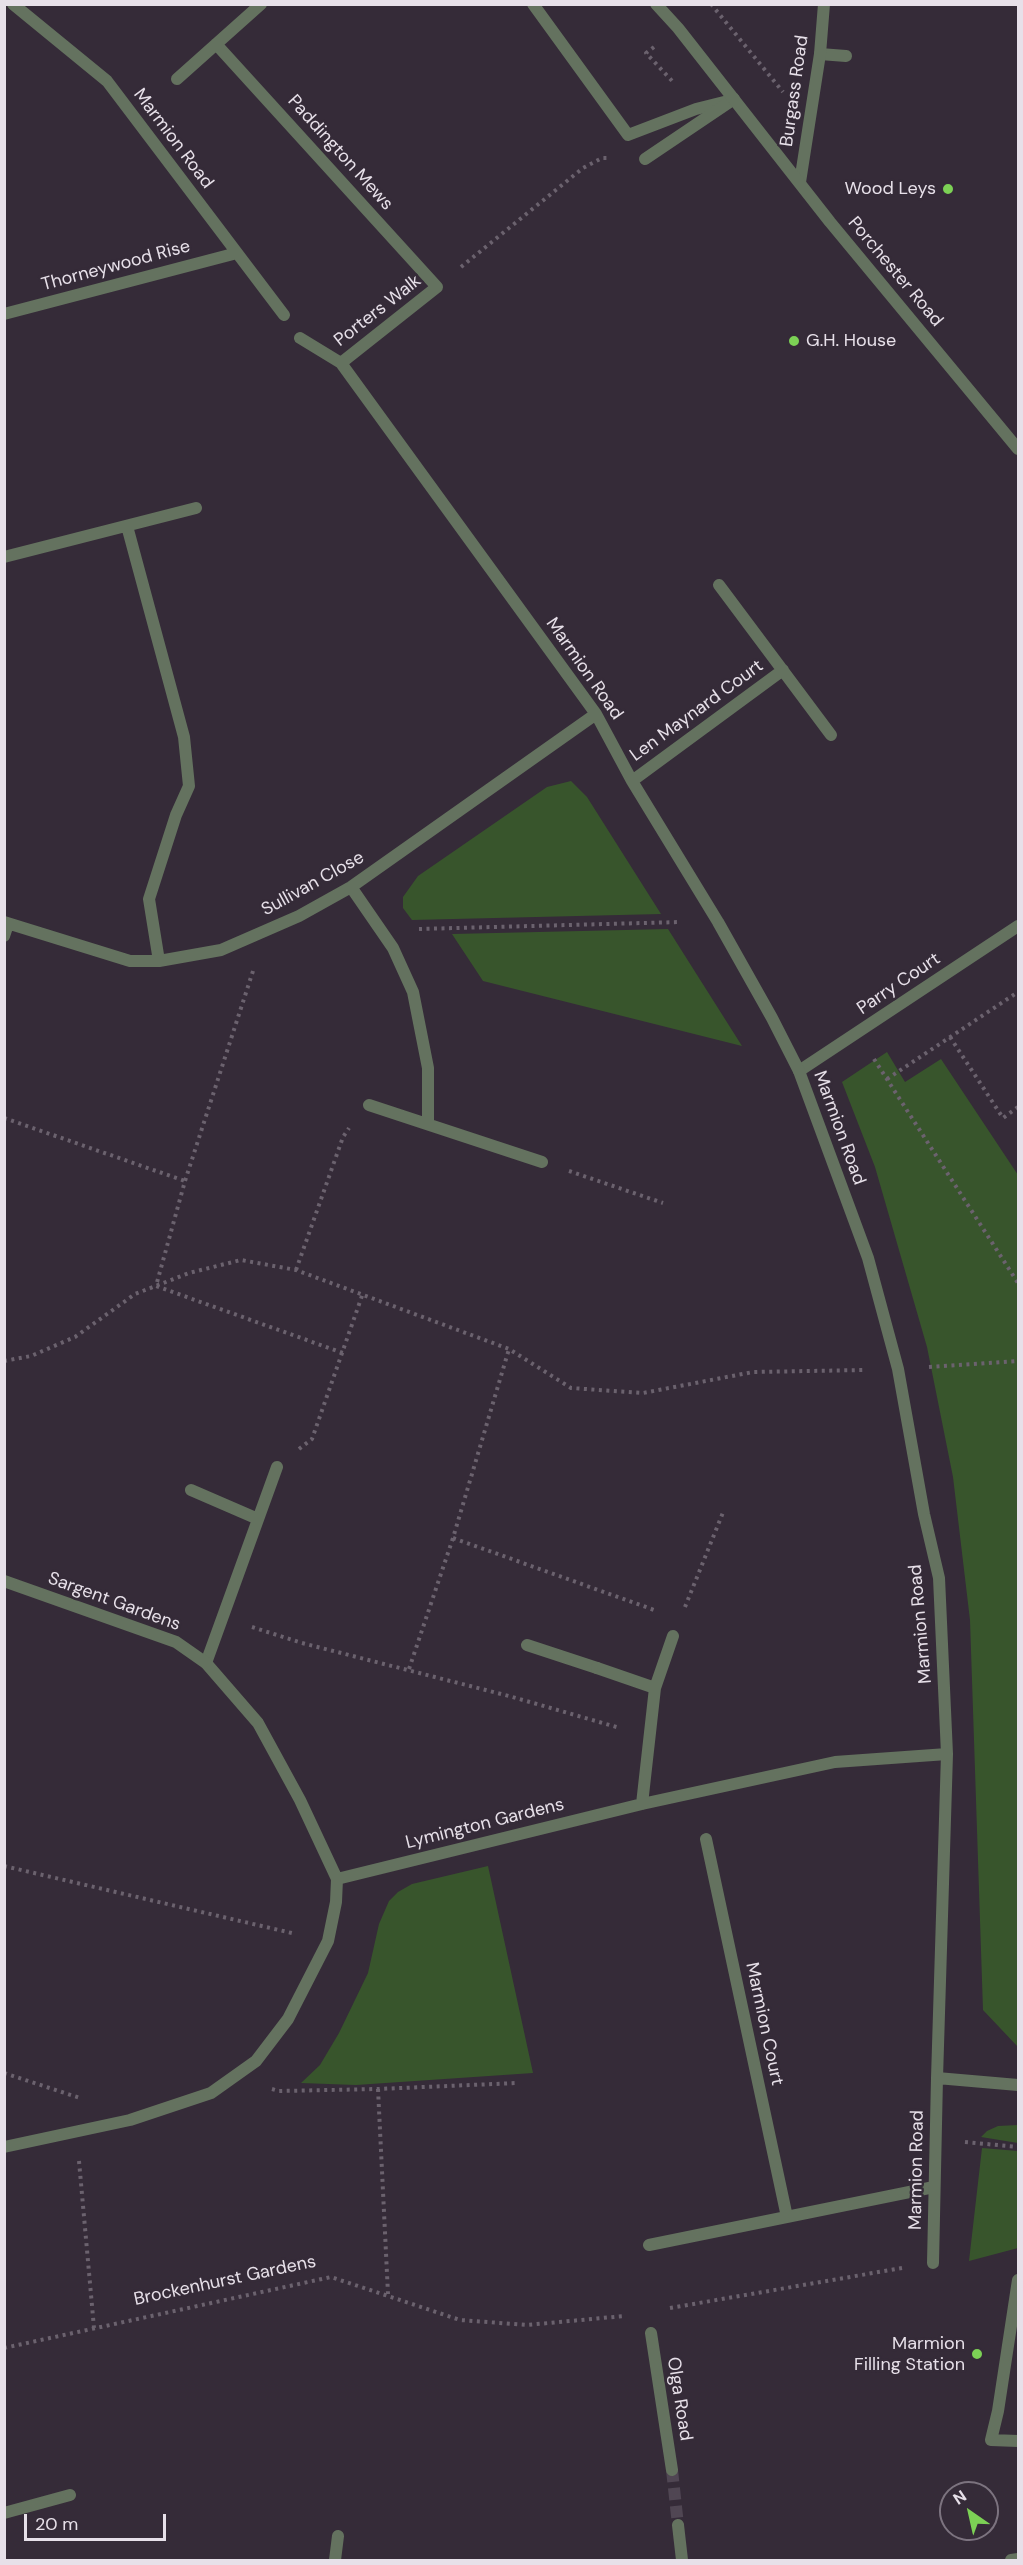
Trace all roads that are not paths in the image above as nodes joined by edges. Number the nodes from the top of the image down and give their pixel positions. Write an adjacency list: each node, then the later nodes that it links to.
1 (13, 4): 13 (street, Marmion Road)
2 (261, 4): 6 (street)
3 (532, 4): 10 (street)
4 (656, 4): 10 (street, Porchester Road)
5 (824, 4): 7 (street, Burgass Road)
6 (216, 44): 9 (street); 14 (street, Paddington Mews)
7 (820, 54): 8 (street); 12 (street, Burgass Road)
8 (846, 56)
9 (177, 79)
10 (734, 99): 11 (street); 12 (street, Porchester Road)
11 (645, 159)
12 (800, 182): 19 (street, Porchester Road)
13 (237, 253): 15 (street, Thorneywood Rise); 16 (street, Marmion Road)
14 (437, 287): 18 (street, Porters Walk)
15 (4, 314)
16 (284, 315)
17 (300, 338): 18 (street, Marmion Road)
18 (341, 363): 25 (street, Marmion Road)
19 (1018, 449)
20 (196, 508): 21 (street)
21 (127, 526): 22 (street); 32 (street)
22 (4, 557)
23 (718, 585): 24 (street, Len Maynard Court)
24 (783, 670): 26 (street, Len Maynard Court); 27 (street, Len Maynard Court)
25 (597, 714): 27 (street, Marmion Road); 28 (street, Sullivan Close)
26 (831, 735)
27 (632, 781): 33 (street, Marmion Road)
28 (351, 887): 32 (street, Sullivan Close); 35 (street)
29 (7, 923): 31 (street, Sullivan Close); 32 (street, Sullivan Close)
30 (1018, 926): 33 (street, Parry Court)
31 (4, 936)
32 (159, 961)
33 (799, 1071): 45 (street, Marmion Road)
34 (369, 1105): 35 (street)
35 (428, 1123): 36 (street)
36 (542, 1162)
37 (277, 1467): 39 (street)
38 (191, 1490): 39 (street)
39 (258, 1519): 43 (street)
40 (4, 1581): 43 (street, Sargent Gardens)
41 (673, 1636): 44 (street)
42 (527, 1645): 44 (street)
43 (206, 1663): 48 (street, Sargent Gardens)
44 (655, 1688): 46 (street)
45 (947, 1754): 46 (street, Lymington Gardens); 49 (street, Marmion Road)
46 (642, 1804): 48 (street, Lymington Gardens)
47 (706, 1839): 53 (street, Marmion Court)
48 (337, 1879): 51 (street)
49 (937, 2078): 50 (street); 52 (street, Marmion Road)
50 (1018, 2085)
51 (4, 2147)
52 (934, 2187): 53 (street); 55 (street, Marmion Road)
53 (786, 2217): 54 (street)
54 (649, 2245)
55 (933, 2262)
56 (1018, 2280): 58 (street)
57 (651, 2333): 59 (street, Olga Road)
58 (1018, 2441)
59 (672, 2470)
60 (70, 2495): 61 (street)
61 (4, 2512)
62 (678, 2525): 66 (street)
63 (338, 2536): 65 (street)
64 (1018, 2559): 67 (street)
65 (335, 2560)
66 (682, 2560)
67 (1011, 2560)

